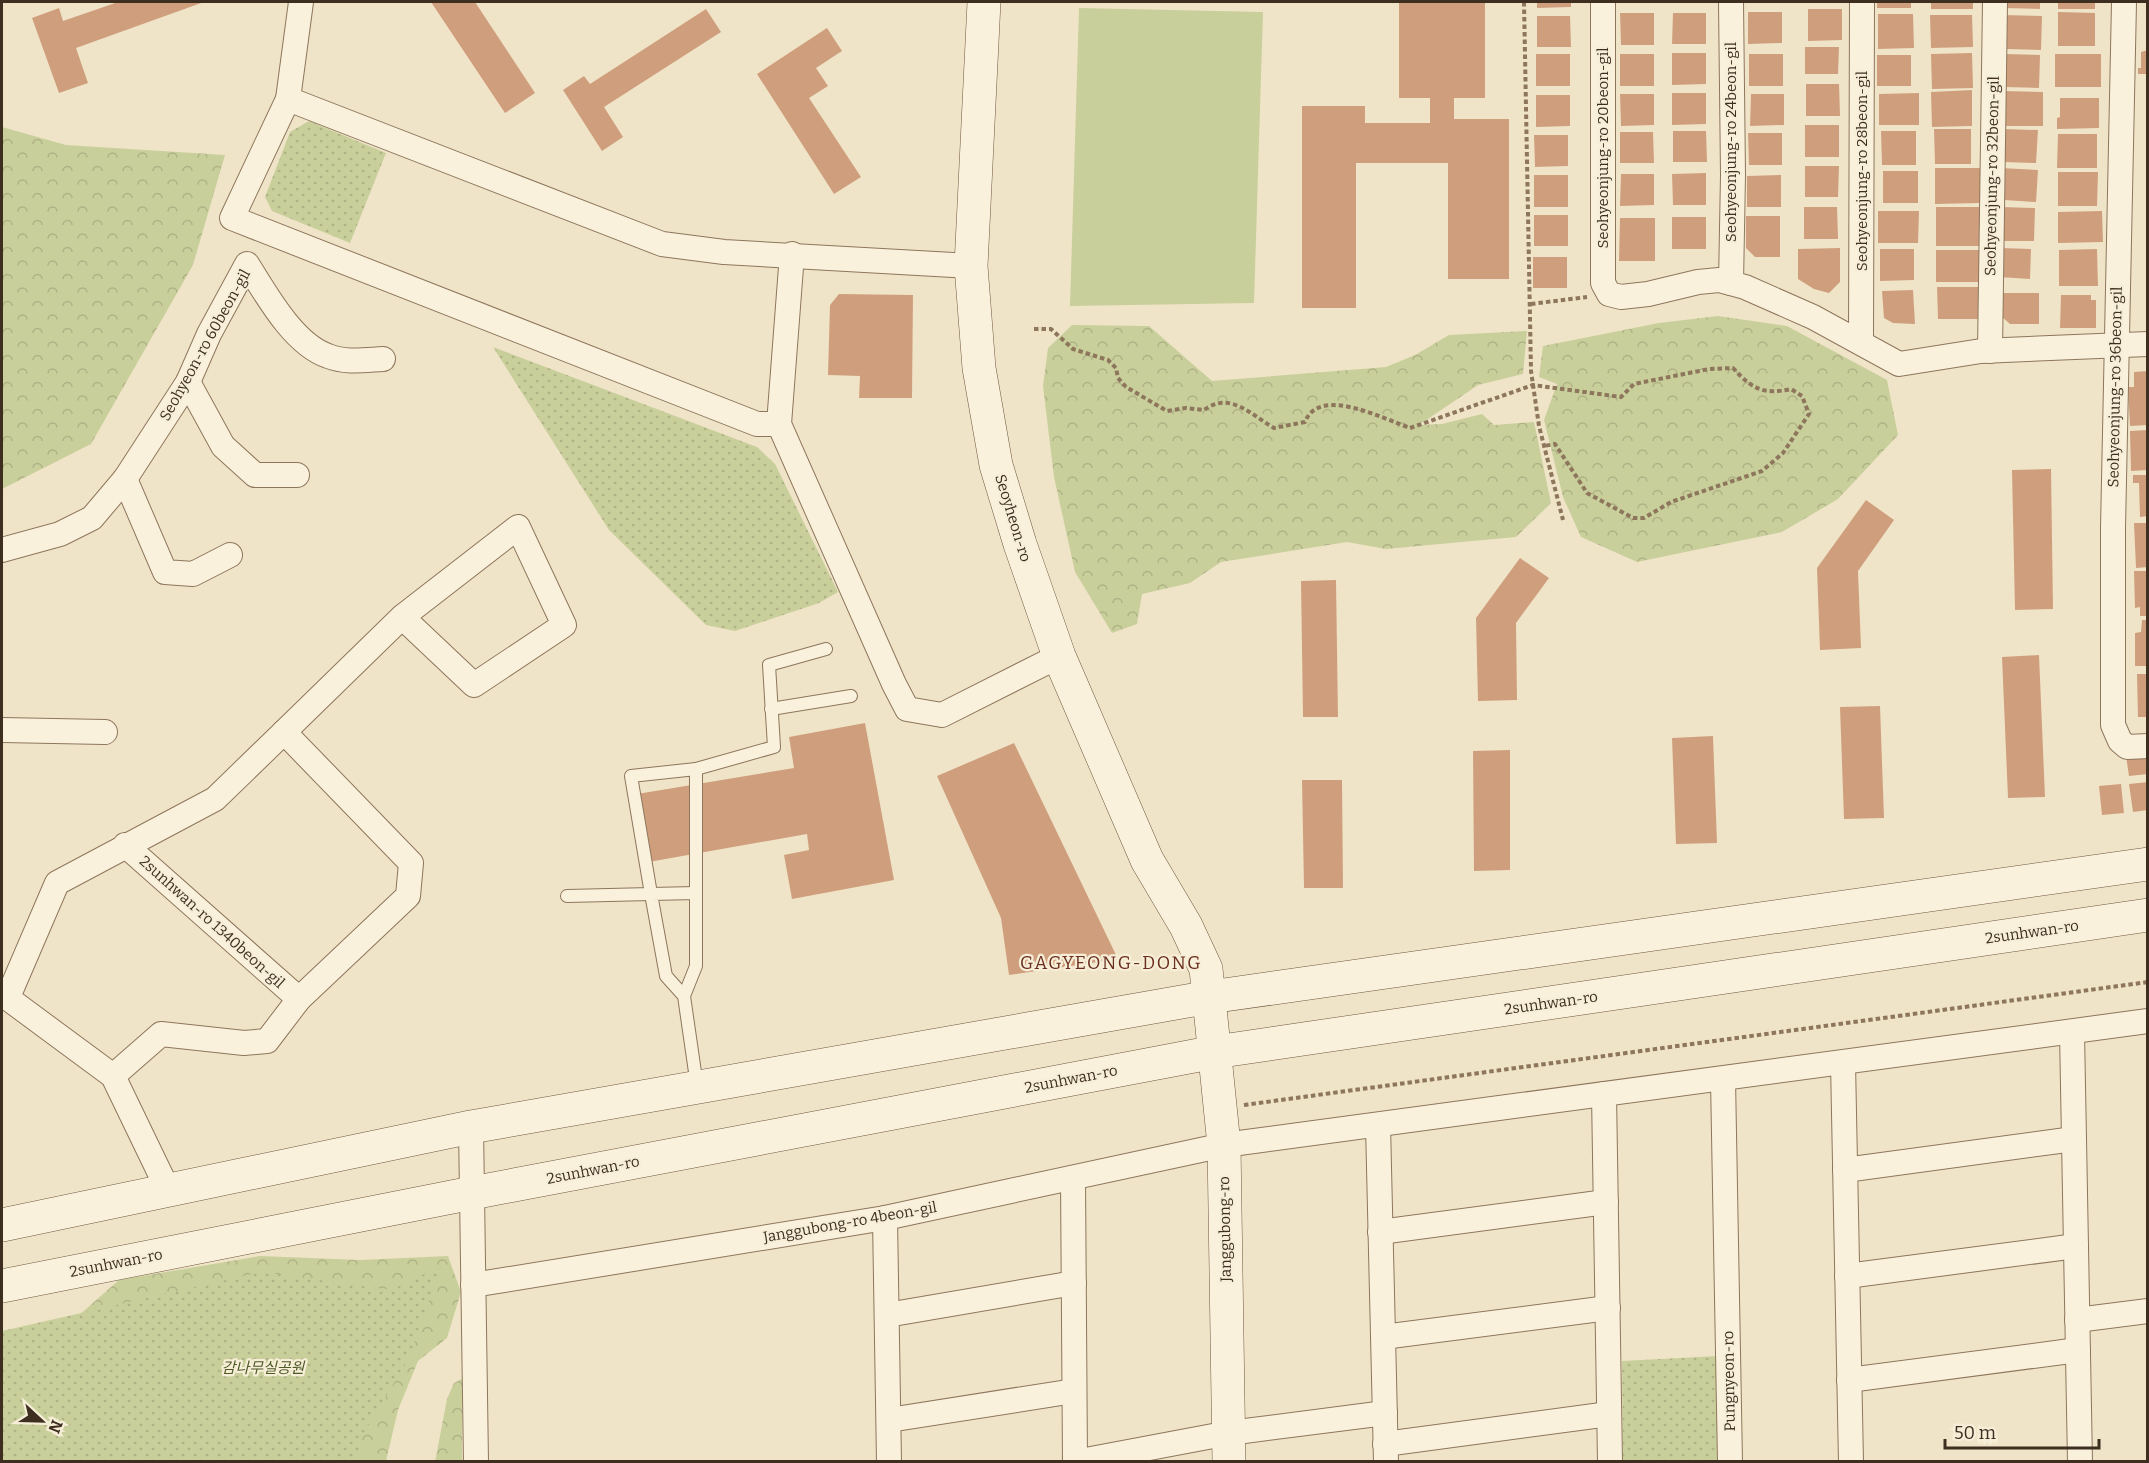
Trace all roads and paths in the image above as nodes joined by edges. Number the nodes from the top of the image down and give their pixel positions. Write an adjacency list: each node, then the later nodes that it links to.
1 (301, 2): 9 (street)
2 (984, 2): 11 (street, Seoyheon-ro)
3 (1524, 2): 14 (path)
4 (1603, 2): 13 (street, Seohyeonjung-ro 20beon-gil)
5 (1731, 2): 12 (street, Seohyeonjung-ro 24beon-gil)
6 (1862, 2): 16 (street, Seohyeonjung-ro 28beon-gil)
7 (1995, 2): 19 (street, Seohyeonjung-ro 32beon-gil)
8 (2124, 2): 18 (street, Seohyeonjung-ro 36beon-gil)
9 (288, 99): 10 (street); 23 (street)
10 (792, 254): 11 (street); 23 (street)
11 (971, 266): 32 (street, Seoyheon-ro)
12 (1731, 283): 13 (street); 16 (street)
13 (1609, 294): 14 (path)
14 (1532, 304): 22 (path)
15 (1034, 329): 22 (path)
16 (1861, 341): 19 (street)
17 (2148, 344): 18 (street)
18 (2116, 346): 19 (street); 38 (street, Seohyeonjung-ro 36beon-gil)
19 (1990, 351)
20 (383, 359): 21 (street, Seohyeon-ro 60beon-gil)
21 (188, 382): 25 (street); 26 (street, Seohyeon-ro 60beon-gil)
22 (1533, 384): 24 (path); 24 (path)
23 (779, 424): 32 (street)
24 (1544, 446): 27 (path)
25 (297, 475)
26 (125, 480): 28 (street, Seohyeon-ro 60beon-gil); 29 (street)
27 (1563, 520)
28 (2, 550)
29 (231, 555)
30 (402, 617): 30 (street); 37 (street)
31 (826, 649): 34 (lane)
32 (1059, 656): 49 (street, Seoyheon-ro)
33 (851, 696): 34 (lane)
34 (771, 709): 39 (lane)
35 (2, 730): 36 (street)
36 (105, 732)
37 (284, 732): 40 (street, 2sunhwan-ro 1340beon-gil); 50 (street, 2sunhwan-ro 1340beon-gil)
38 (2148, 746)
39 (696, 769): 42 (lane); 43 (lane)
40 (125, 844): 47 (street, 2sunhwan-ro 1340beon-gil); 50 (street, 2sunhwan-ro 1340beon-gil)
41 (2148, 864): 49 (street)
42 (696, 893): 43 (lane); 48 (lane)
43 (651, 894): 44 (lane); 48 (lane)
44 (567, 896)
45 (2148, 915): 53 (street, 2sunhwan-ro)
46 (2148, 982): 59 (path)
47 (5, 996): 55 (street)
48 (684, 996): 57 (lane)
49 (1210, 997): 53 (street, Janggubong-ro); 57 (street)
50 (299, 999): 55 (street, 2sunhwan-ro 1340beon-gil)
51 (2148, 1021): 52 (street, Janggubong-ro 4beon-gil)
52 (2072, 1032): 54 (street, Janggubong-ro 4beon-gil); 62 (street)
53 (1215, 1052): 63 (street, Janggubong-ro); 67 (street, 2sunhwan-ro)
54 (1843, 1063): 56 (street, Janggubong-ro 4beon-gil); 64 (street)
55 (113, 1076): 66 (street)
56 (1723, 1079): 58 (street, Janggubong-ro 4beon-gil); 94 (street, Pungnyeon-ro)
57 (697, 1088): 61 (street)
58 (1604, 1094): 60 (street, Janggubong-ro 4beon-gil); 68 (street)
59 (1242, 1105)
60 (1378, 1125): 63 (street, Janggubong-ro 4beon-gil); 71 (street)
61 (471, 1127): 66 (street); 67 (street)
62 (2074, 1139): 64 (street); 72 (street)
63 (1224, 1145): 65 (street, Janggubong-ro 4beon-gil); 88 (street, Janggubong-ro)
64 (1845, 1170): 73 (street)
65 (1074, 1178): 69 (street, Janggubong-ro 4beon-gil); 74 (street)
66 (168, 1190): 70 (street)
67 (472, 1193): 75 (street); 76 (street, 2sunhwan-ro)
68 (1606, 1202): 71 (street); 77 (street)
69 (885, 1218): 75 (street, Janggubong-ro 4beon-gil); 79 (street)
70 (2, 1225)
71 (1380, 1232): 81 (street)
72 (2076, 1246): 73 (street); 80 (street)
73 (1847, 1276): 83 (street)
74 (1074, 1283): 79 (street); 84 (street)
75 (473, 1285): 90 (street)
76 (2, 1286)
77 (1608, 1308): 81 (street); 86 (street)
78 (2148, 1311): 80 (street)
79 (887, 1315): 87 (street)
80 (2077, 1320): 82 (street)
81 (1383, 1337): 85 (street)
82 (2078, 1350): 83 (street); 96 (street)
83 (1849, 1380): 95 (street)
84 (1074, 1391): 87 (street); 92 (street)
85 (1385, 1413): 88 (street); 89 (street)
86 (1609, 1414): 89 (street); 93 (street)
87 (889, 1420): 91 (street)
88 (1229, 1447): 92 (street)
89 (1385, 1453)
90 (476, 1461)
91 (890, 1461)
92 (1075, 1461)
93 (1610, 1461)
94 (1730, 1461)
95 (1851, 1461)
96 (2080, 1461)

